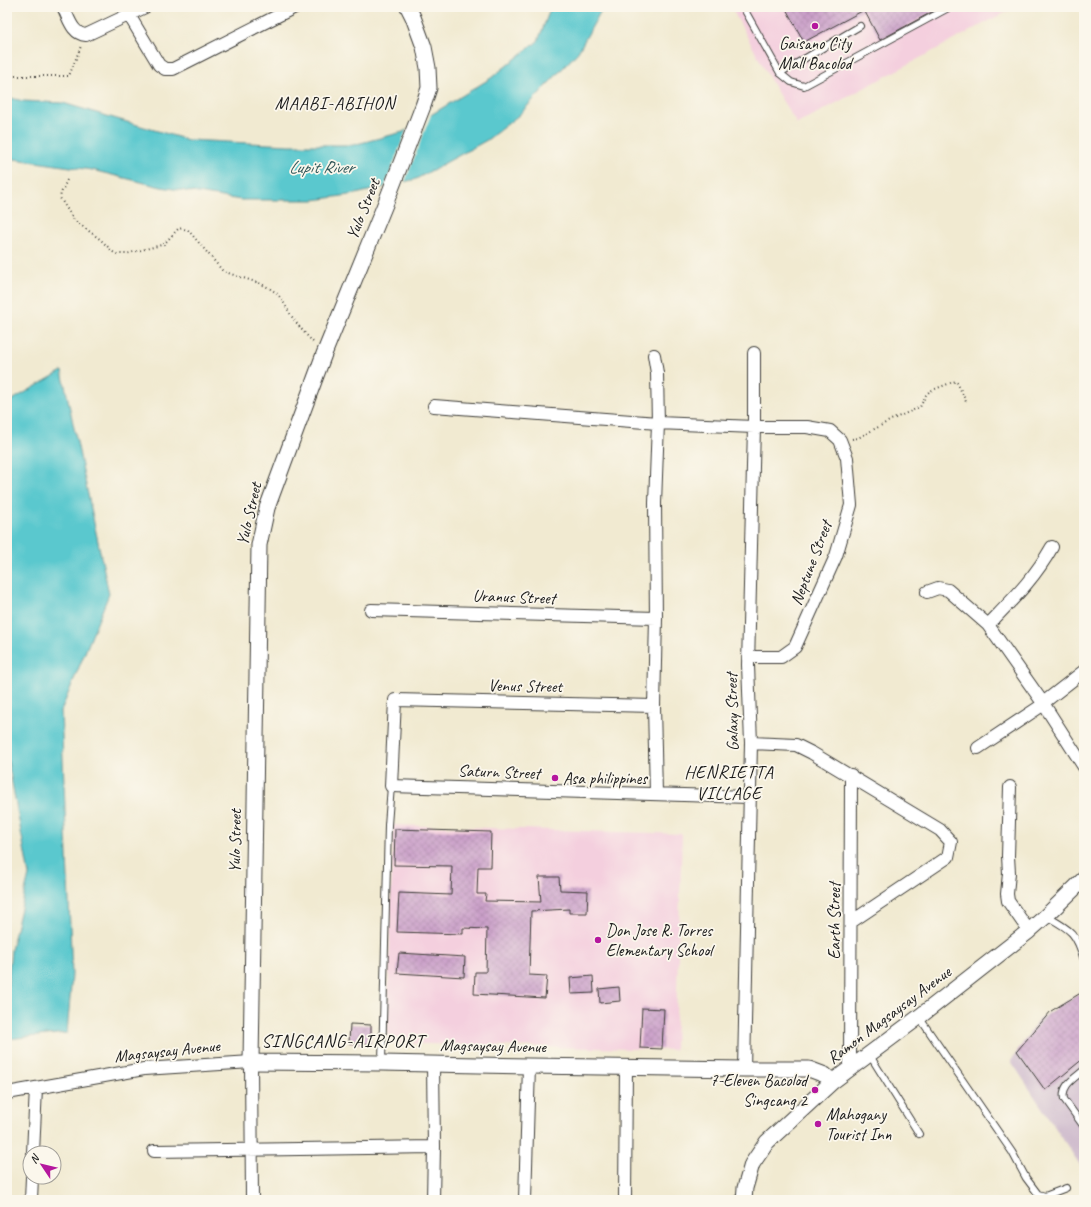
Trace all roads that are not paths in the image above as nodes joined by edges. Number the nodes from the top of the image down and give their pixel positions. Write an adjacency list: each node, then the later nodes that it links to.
1 (64, 7): 7 (street)
2 (146, 7): 7 (street)
3 (295, 7): 7 (street)
4 (408, 7): 39 (street, Yulo Street)
5 (743, 7): 9 (lane)
6 (950, 7): 9 (lane)
7 (129, 15)
8 (860, 26): 9 (lane)
9 (780, 73)
10 (754, 353): 14 (street, Galaxy Street)
11 (654, 355): 13 (street)
12 (434, 406): 13 (street)
13 (658, 423): 14 (street); 18 (street)
14 (754, 427): 20 (street, Galaxy Street); 20 (street, Neptune Street)
15 (1052, 547): 19 (street)
16 (927, 592): 19 (street)
17 (371, 610): 18 (street, Uranus Street)
18 (656, 618): 23 (street)
19 (988, 625): 22 (street)
20 (749, 657): 24 (street, Galaxy Street)
21 (1084, 671): 22 (street)
22 (1044, 703): 25 (street); 26 (street)
23 (654, 706): 28 (street, Venus Street); 30 (street)
24 (751, 743): 27 (street); 31 (street, Galaxy Street)
25 (978, 748)
26 (1084, 767)
27 (851, 775): 34 (street, Earth Street); 34 (street)
28 (391, 786): 30 (street, Saturn Street); 40 (lane)
29 (1010, 787): 35 (street)
30 (656, 793): 31 (street, Saturn Street)
31 (749, 797): 45 (street, Galaxy Street)
32 (1084, 879): 33 (street, Ramon Magsaysay Avenue)
33 (1046, 916): 35 (street, Ramon Magsaysay Avenue); 36 (lane)
34 (851, 922): 44 (street, Earth Street)
35 (1029, 932): 37 (street, Ramon Magsaysay Avenue)
36 (1084, 960)
37 (919, 1018): 38 (street, Ramon Magsaysay Avenue); 57 (lane)
38 (869, 1054): 44 (street, Ramon Magsaysay Avenue); 51 (lane)
39 (252, 1062): 40 (street, Magsaysay Avenue); 48 (street, Magsaysay Avenue); 54 (street)
40 (382, 1063): 41 (street, Magsaysay Avenue)
41 (433, 1064): 42 (street, Magsaysay Avenue); 53 (street)
42 (529, 1066): 43 (street, Magsaysay Avenue); 61 (street)
43 (626, 1067): 45 (street, Magsaysay Avenue); 62 (street)
44 (850, 1067): 47 (street, Ramon Magsaysay Avenue)
45 (744, 1069): 47 (street, Magsaysay Avenue)
46 (1084, 1070): 50 (lane)
47 (832, 1082): 63 (street, Ramon Magsaysay Avenue)
48 (36, 1088): 49 (street, Magsaysay Avenue); 52 (street)
49 (7, 1093)
50 (1084, 1127)
51 (919, 1134)
52 (33, 1145)
53 (434, 1147): 54 (street); 60 (street)
54 (253, 1150): 55 (street); 59 (street)
55 (154, 1151)
56 (32, 1185): 58 (street)
57 (1066, 1188)
58 (31, 1200)
59 (252, 1200)
60 (433, 1200)
61 (526, 1200)
62 (625, 1200)
63 (744, 1200)

